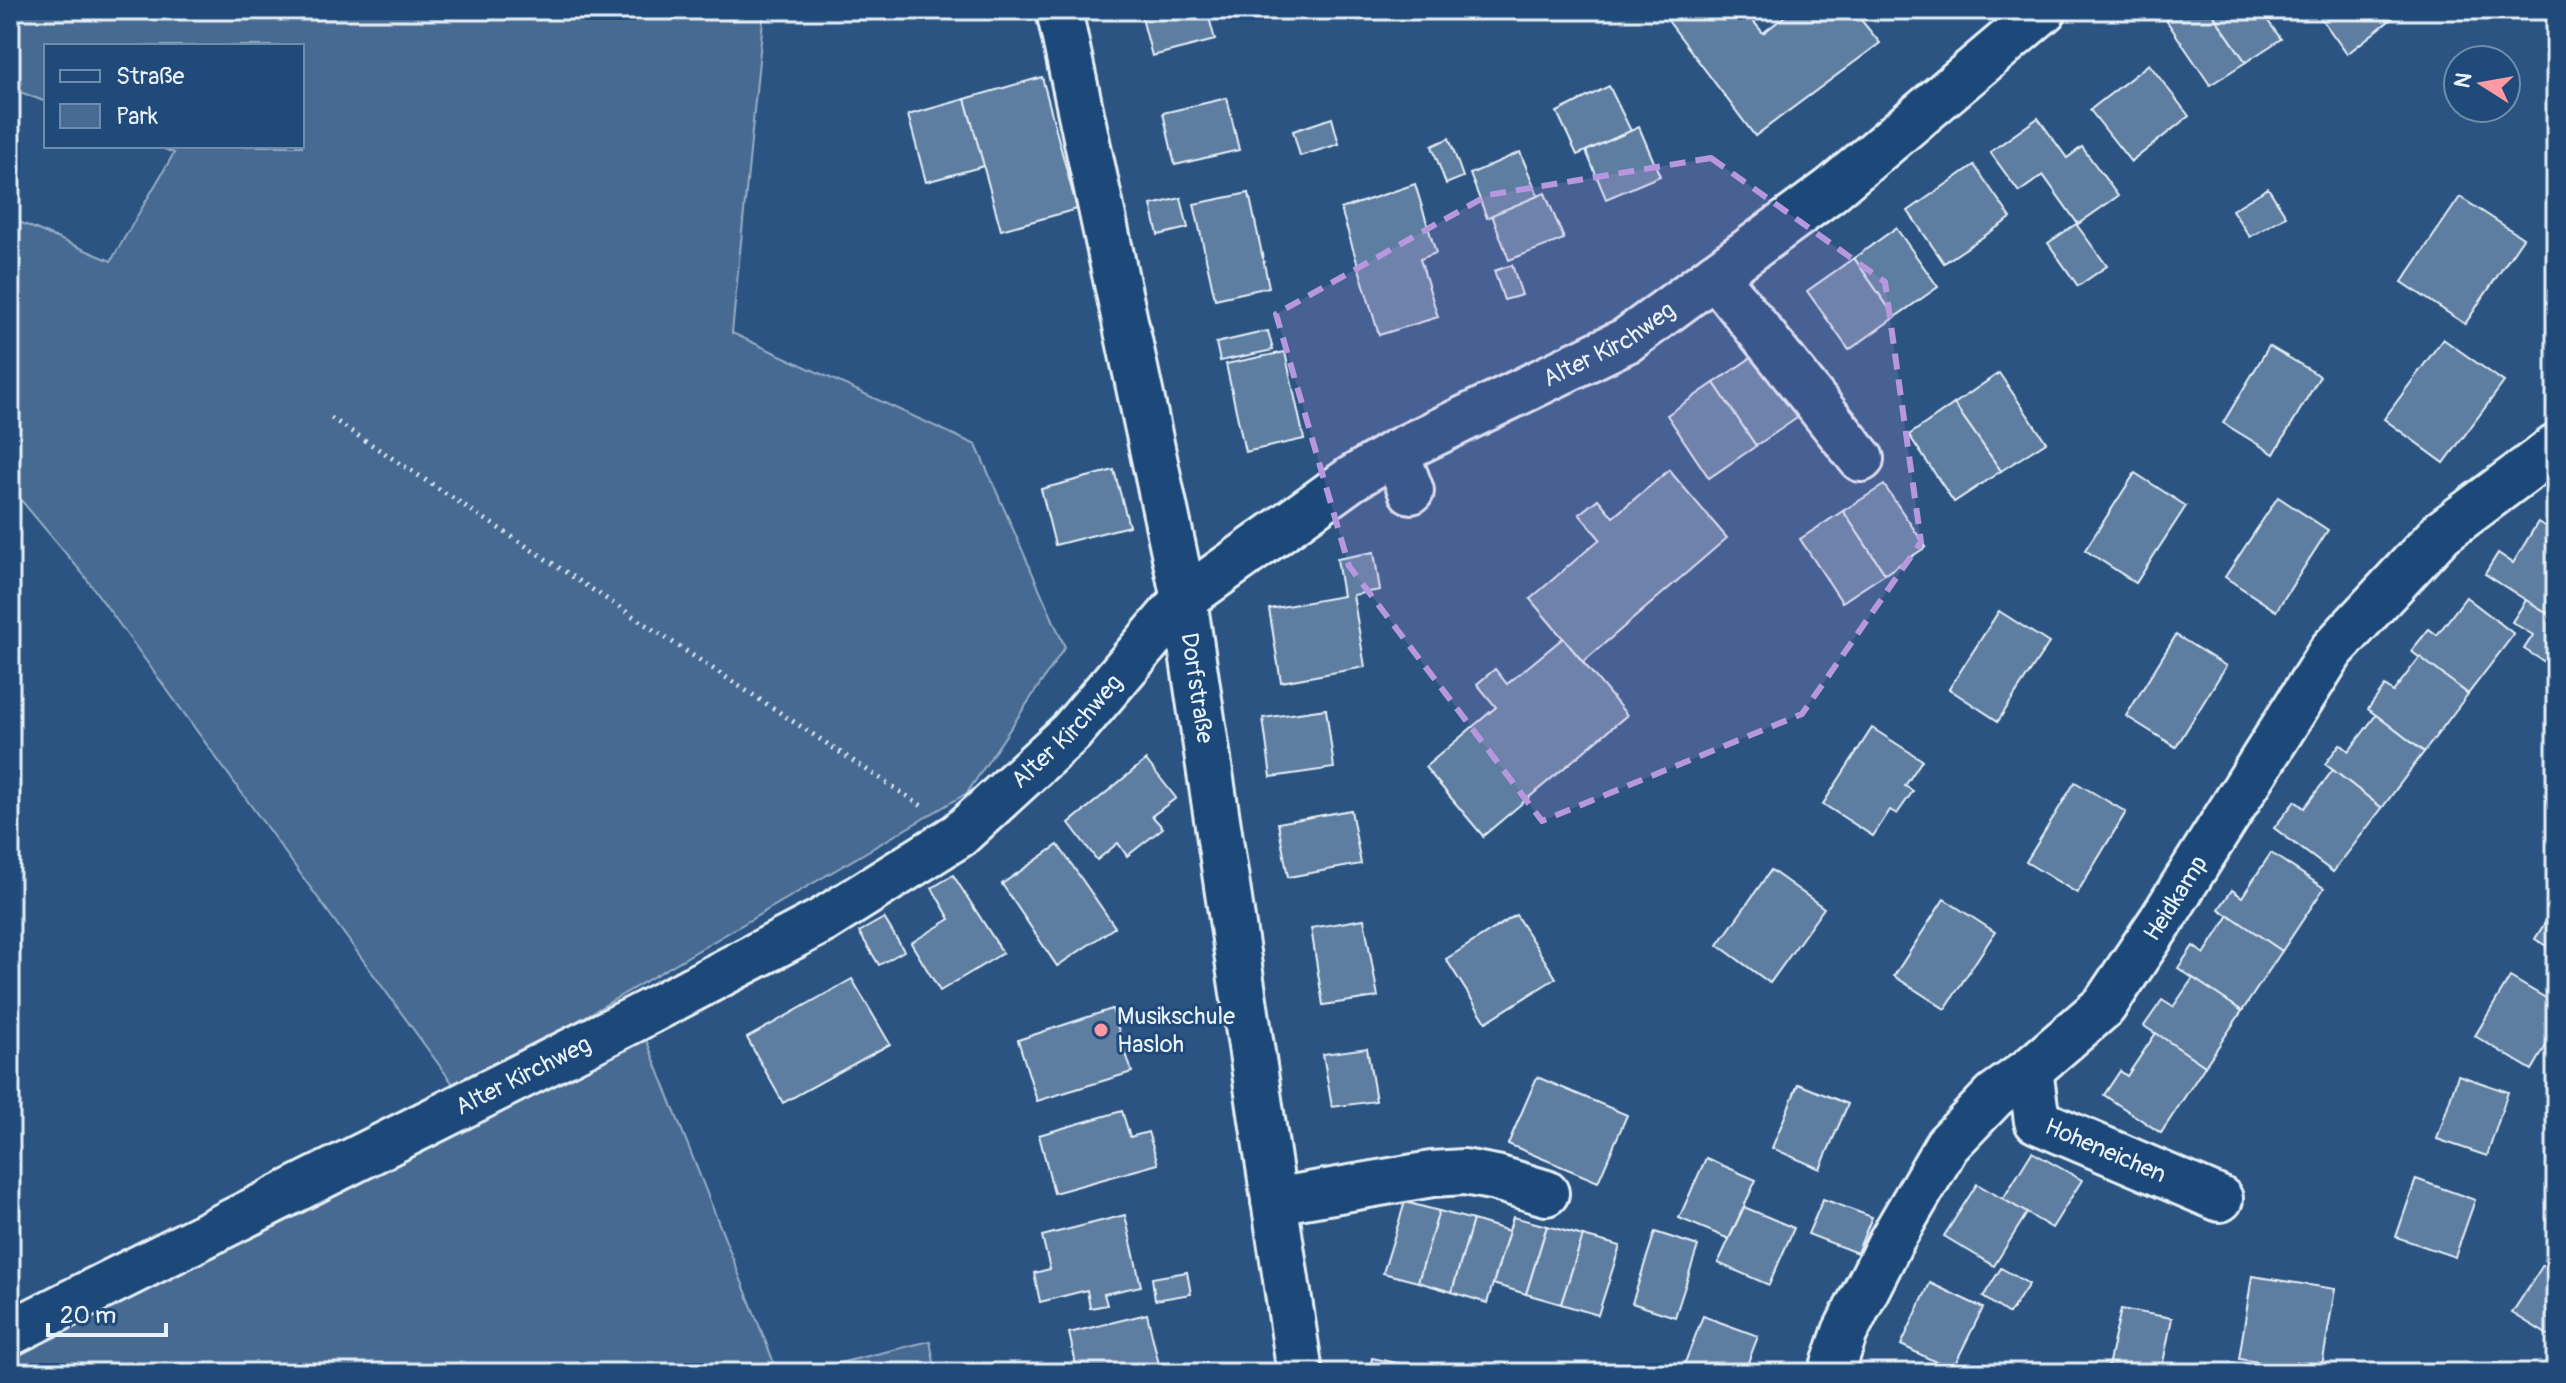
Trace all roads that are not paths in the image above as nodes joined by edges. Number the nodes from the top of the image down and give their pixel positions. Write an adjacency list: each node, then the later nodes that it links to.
1 (1059, 10): 6 (street, Dorfstraße)
2 (2044, 10): 3 (street, Alter Kirchweg)
3 (1715, 275): 5 (street); 6 (street, Alter Kirchweg)
4 (2556, 447): 7 (street, Heidkamp)
5 (1861, 459)
6 (1184, 599): 10 (street, Dorfstraße); 11 (street, Alter Kirchweg)
7 (2030, 1070): 9 (street, Hoheneichen); 13 (street, Heidkamp)
8 (1546, 1193): 10 (street)
9 (2220, 1199)
10 (1274, 1201): 12 (street, Dorfstraße)
11 (10, 1333)
12 (1300, 1373)
13 (1831, 1373)

